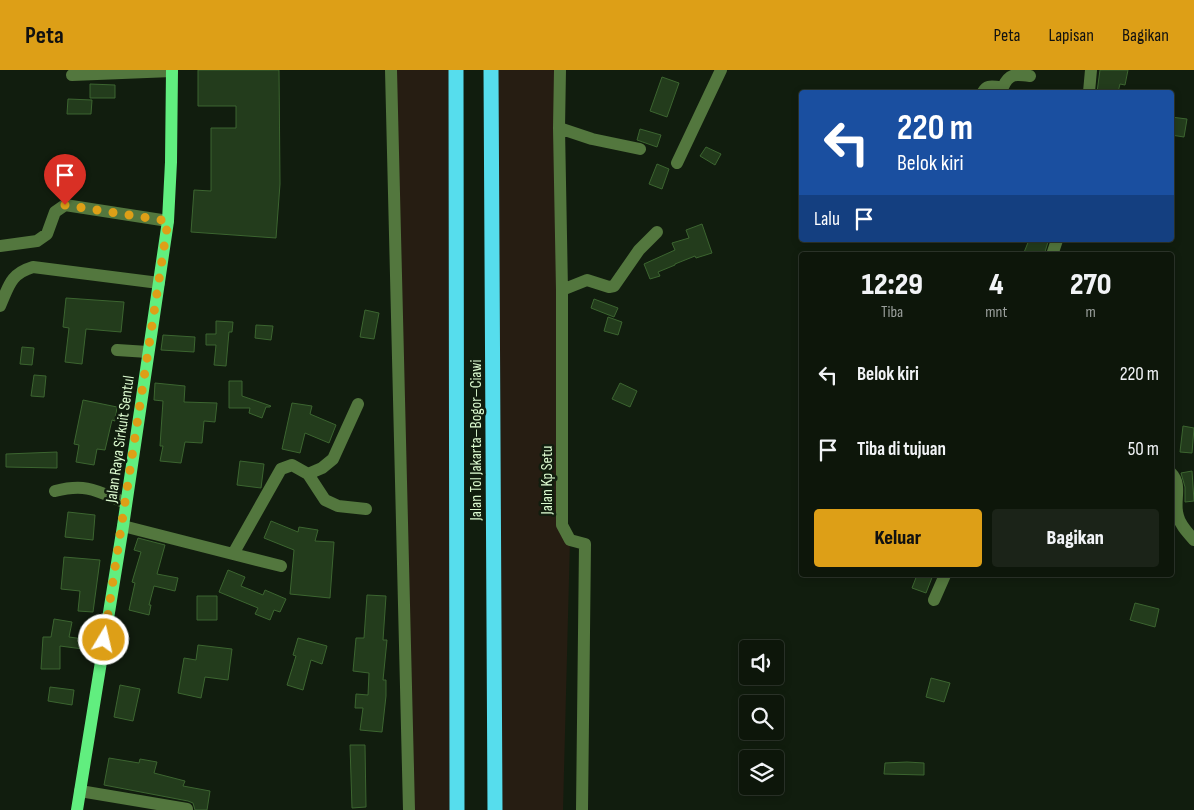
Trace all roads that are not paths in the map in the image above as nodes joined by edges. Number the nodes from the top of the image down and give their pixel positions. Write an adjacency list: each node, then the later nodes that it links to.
1 (172, 70): 8 (street); 15 (main road, Jalan Raya Sirkuit Sentul)
2 (390, 70): 38 (street)
3 (456, 70): 39 (highway, Jalan Tol Jakarta–Bogor–Ciawi)
4 (491, 70): 40 (highway, Jalan Tol Jakarta–Bogor–Ciawi)
5 (560, 70): 12 (street)
6 (721, 70): 14 (street)
7 (1091, 70): 11 (street)
8 (72, 75)
9 (1030, 76): 10 (street)
10 (984, 90)
11 (1089, 90)
12 (559, 128): 13 (street); 19 (street)
13 (640, 149)
14 (677, 164)
15 (168, 221): 17 (street); 18 (main road, Jalan Raya Sirkuit Sentul)
16 (657, 232): 19 (street)
17 (0, 246)
18 (158, 283): 20 (street); 22 (main road, Jalan Raya Sirkuit Sentul)
19 (562, 290): 41 (street, Jalan Kp Setu)
20 (0, 306)
21 (118, 350): 22 (street)
22 (148, 352): 27 (main road, Jalan Raya Sirkuit Sentul)
23 (358, 404): 24 (street)
24 (308, 474): 28 (street); 31 (street)
25 (1174, 476): 30 (street)
26 (55, 491): 27 (street)
27 (126, 503): 29 (main road, Jalan Raya Sirkuit Sentul)
28 (366, 509)
29 (123, 526): 31 (street); 35 (main road, Jalan Raya Sirkuit Sentul)
30 (1194, 540)
31 (233, 554): 32 (street)
32 (281, 566)
33 (944, 577): 34 (street)
34 (934, 600)
35 (80, 790): 36 (street); 37 (main road, Jalan Raya Sirkuit Sentul)
36 (187, 809)
37 (77, 810)
38 (408, 810)
39 (457, 810)
40 (494, 810)
41 (582, 810)

